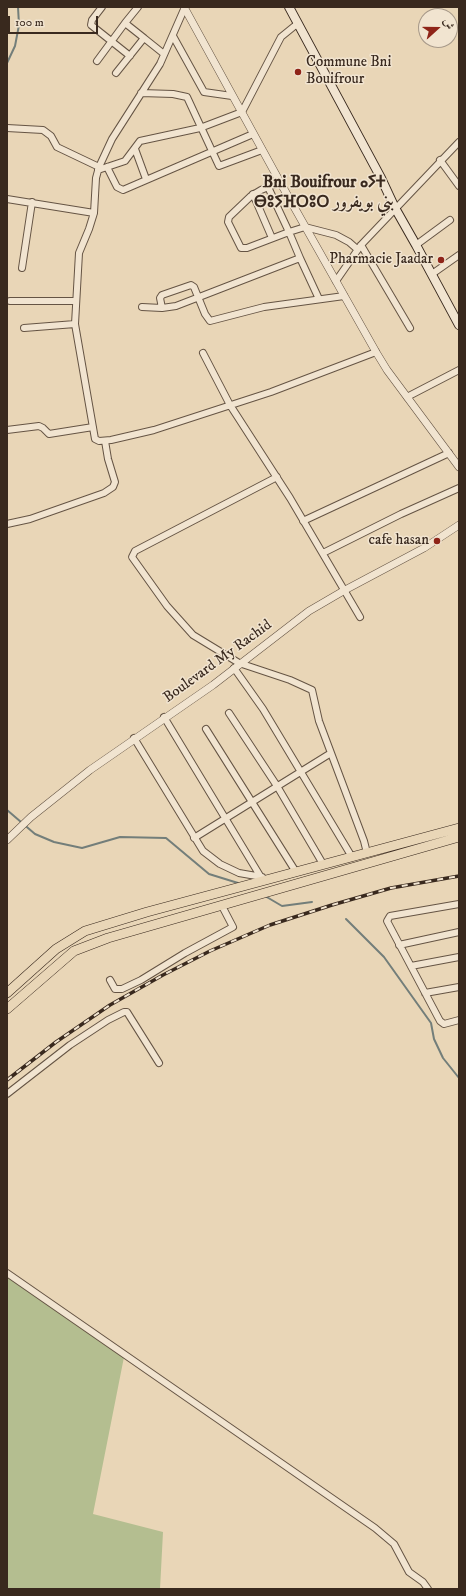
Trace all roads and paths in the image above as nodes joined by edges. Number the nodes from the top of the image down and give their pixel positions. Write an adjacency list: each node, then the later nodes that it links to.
1 (102, 7): 9 (street)
2 (138, 7): 5 (street)
3 (185, 7): 7 (street); 15 (street)
4 (289, 7): 6 (main road)
5 (125, 23): 8 (street); 9 (street)
6 (298, 24): 16 (street); 34 (main road)
7 (173, 36): 10 (street); 15 (street)
8 (144, 38): 10 (street); 11 (street)
9 (111, 42): 11 (street); 12 (street)
10 (164, 54): 14 (street)
11 (130, 56): 13 (street)
12 (97, 61)
13 (116, 73)
14 (141, 93): 18 (street); 26 (street)
15 (232, 96): 16 (street)
16 (242, 112): 18 (street); 19 (street)
17 (7, 128): 26 (street)
18 (200, 128): 21 (street); 23 (street)
19 (253, 134): 22 (street); 23 (street)
20 (459, 142): 24 (street)
21 (135, 149): 25 (street); 27 (street)
22 (262, 150): 23 (street); 28 (street)
23 (212, 152): 27 (street)
24 (440, 160): 29 (street); 34 (street)
25 (107, 167): 26 (street); 27 (street)
26 (99, 168): 35 (street)
27 (146, 179)
28 (280, 182): 30 (street); 37 (street)
29 (458, 183)
30 (268, 187): 31 (street); 38 (street)
31 (253, 194): 39 (street); 39 (street)
32 (7, 199): 33 (street)
33 (32, 202): 35 (street); 44 (street)
34 (395, 208): 40 (main road); 41 (street)
35 (94, 213): 51 (street)
36 (450, 220): 40 (street)
37 (305, 227): 38 (street); 41 (street); 46 (street)
38 (289, 232): 39 (street); 43 (street)
39 (272, 238)
40 (416, 244): 45 (main road)
41 (359, 247): 46 (street); 57 (street)
42 (459, 255): 45 (street)
43 (300, 258): 48 (street); 49 (street)
44 (22, 268)
45 (432, 274): 55 (main road)
46 (336, 281): 47 (street)
47 (344, 296): 49 (street); 58 (street)
48 (198, 297): 49 (street); 53 (street); 53 (street)
49 (319, 299)
50 (10, 301): 51 (street)
51 (75, 301): 54 (street)
52 (142, 307): 53 (street)
53 (162, 308)
54 (75, 324): 56 (street); 63 (street)
55 (459, 325)
56 (24, 328)
57 (410, 328)
58 (376, 352): 61 (street); 62 (street)
59 (203, 354): 62 (street)
60 (459, 370): 61 (street)
61 (407, 397): 66 (street)
62 (230, 405): 65 (street); 68 (street)
63 (93, 427): 64 (street); 65 (street)
64 (7, 430)
65 (105, 441): 71 (street)
66 (449, 453): 67 (street); 70 (street)
67 (459, 467)
68 (277, 477): 70 (street); 76 (street)
69 (459, 488): 73 (street)
70 (303, 521): 73 (street)
71 (7, 524)
72 (459, 525): 74 (street, Boulevard My Rachid)
73 (323, 553): 74 (street)
74 (345, 590): 75 (street); 76 (street, Boulevard My Rachid)
75 (360, 617)
76 (236, 666): 78 (street, Boulevard My Rachid); 81 (street); 82 (street)
77 (229, 713): 83 (street)
78 (164, 717): 80 (street, Boulevard My Rachid); 85 (street)
79 (206, 729): 84 (street)
80 (134, 738): 87 (street, Boulevard My Rachid); 89 (street)
81 (331, 753): 82 (street); 90 (street)
82 (300, 771): 83 (street); 91 (street)
83 (277, 786): 84 (street); 92 (street)
84 (252, 803): 85 (street); 93 (street)
85 (226, 818): 89 (street); 94 (street)
86 (459, 828): 90 (main road)
87 (10, 837)
88 (459, 837): 96 (main road)
89 (194, 838): 94 (street)
90 (367, 853): 91 (main road)
91 (352, 857): 92 (main road)
92 (323, 864): 93 (main road)
93 (296, 872): 94 (main road)
94 (262, 879): 103 (main road)
95 (459, 904): 98 (street)
96 (222, 906): 101 (street); 105 (main road)
97 (459, 932): 98 (street)
98 (399, 945): 100 (street)
99 (459, 957): 100 (street)
100 (411, 966): 104 (street)
101 (110, 980)
102 (459, 987): 104 (street)
103 (7, 993)
104 (425, 993): 106 (street)
105 (7, 1009)
106 (459, 1020)
107 (159, 1063): 108 (street)
108 (7, 1094)
109 (7, 1273): 110 (street)
110 (428, 1589)

